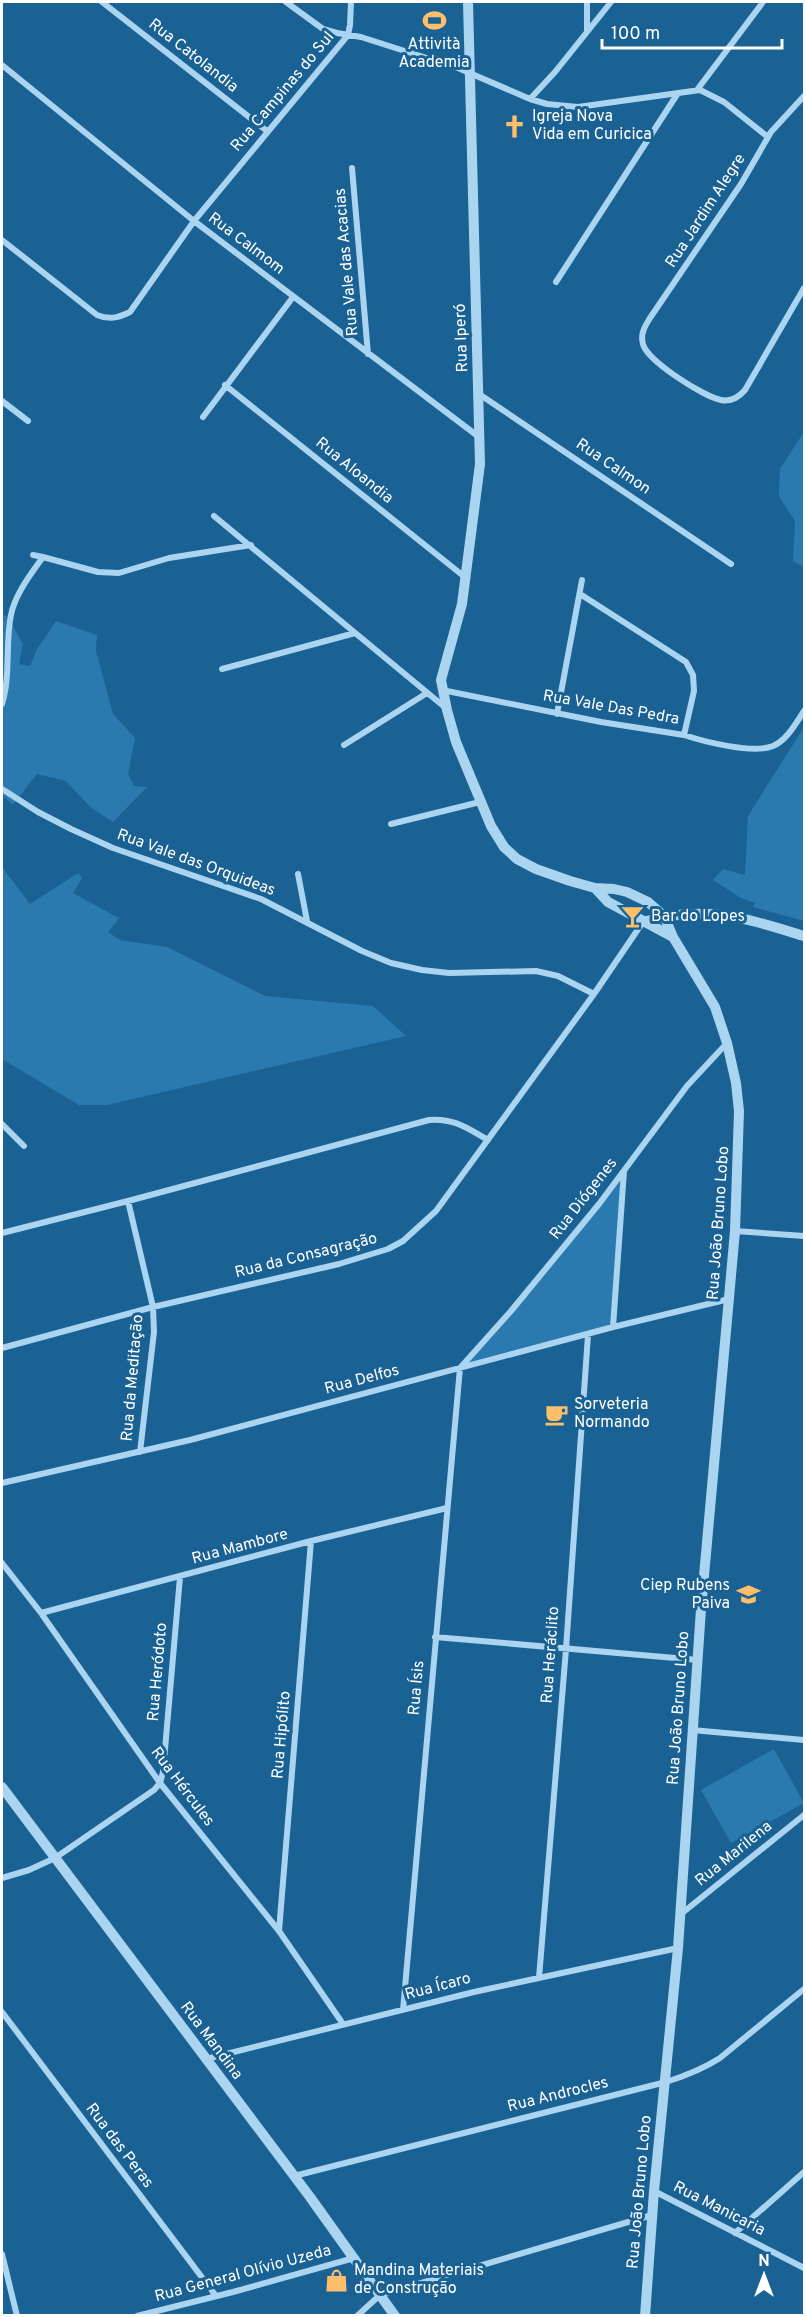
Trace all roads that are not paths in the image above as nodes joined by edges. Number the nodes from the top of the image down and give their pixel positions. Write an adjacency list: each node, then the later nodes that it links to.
1 (102, 2): 16 (street, Rua Catolandia)
2 (286, 2): 9 (street)
3 (351, 2): 9 (street)
4 (468, 2): 11 (street, Rua Iperó)
5 (587, 2): 8 (street)
6 (611, 2): 8 (street)
7 (763, 2): 12 (street)
8 (587, 32): 15 (street)
9 (348, 35): 11 (street, Rua Campinas do Sul); 16 (street, Rua Campinas do Sul)
10 (2, 65): 19 (street, Rua Calmom)
11 (468, 73): 15 (street, Rua Campinas do Sul); 26 (street, Rua Iperó)
12 (697, 90): 13 (street, Rua Campinas do Sul); 17 (street)
13 (678, 93): 15 (street, Rua Campinas do Sul); 21 (street)
14 (804, 96): 17 (street, Rua Jardim Alegre)
15 (530, 99)
16 (267, 132): 19 (street, Rua Campinas do Sul)
17 (768, 137): 22 (street, Rua Jardim Alegre)
18 (352, 168): 24 (street, Rua Vale das Acacias)
19 (194, 221): 20 (street, Rua Campinas do Sul); 23 (street, Rua Calmom)
20 (2, 240)
21 (556, 282)
22 (804, 288)
23 (293, 297): 24 (street, Rua Calmom); 25 (street)
24 (368, 354): 30 (street, Rua Calmom)
25 (225, 385): 28 (street); 36 (street, Rua Aloandia)
26 (479, 394): 30 (street, Rua Iperó); 35 (street, Rua Calmon)
27 (2, 401): 29 (street)
28 (203, 417)
29 (28, 421)
30 (480, 437): 36 (street, Rua Iperó)
31 (214, 516): 32 (street)
32 (251, 545): 34 (street); 39 (street)
33 (33, 555): 34 (street)
34 (43, 557): 43 (street)
35 (731, 564)
36 (466, 579): 41 (street, Rua Iperó)
37 (582, 580): 38 (street)
38 (580, 594): 46 (street); 47 (street, Rua Vale Das Pedra)
39 (355, 633): 40 (street); 42 (street)
40 (222, 669)
41 (442, 690): 44 (street); 46 (street, Rua Vale Das Pedra)
42 (427, 693): 44 (street); 48 (street)
43 (2, 704)
44 (447, 710): 50 (street)
45 (804, 711): 47 (street)
46 (557, 714): 47 (street, Rua Vale Das Pedra)
47 (684, 735)
48 (344, 745)
49 (2, 789): 55 (street, Rua Vale das Orquideas)
50 (480, 802): 51 (street); 53 (street)
51 (391, 824)
52 (298, 874): 55 (street)
53 (595, 888): 54 (street); 56 (street)
54 (664, 916): 56 (street); 57 (street); 58 (street, Rua João Bruno Lobo)
55 (307, 921): 59 (street, Rua Vale das Orquideas)
56 (643, 922): 58 (street); 59 (street, Rua da Consagração)
57 (804, 936)
58 (673, 937): 60 (street, Rua João Bruno Lobo)
59 (594, 994): 62 (street, Rua da Consagração)
60 (727, 1043): 64 (street, Rua Diógenes); 66 (street, Rua João Bruno Lobo)
61 (2, 1124): 63 (street)
62 (488, 1140): 65 (street); 70 (street, Rua da Consagração)
63 (24, 1146)
64 (624, 1170): 71 (street); 74 (street, Rua Diógenes)
65 (128, 1201): 67 (street); 70 (street, Rua da Meditação)
66 (735, 1231): 68 (street); 69 (street, Rua João Bruno Lobo)
67 (2, 1233)
68 (804, 1236)
69 (729, 1299): 71 (street, Rua Delfos); 84 (street, Rua João Bruno Lobo)
70 (153, 1307): 73 (street, Rua da Consagração); 75 (street, Rua da Meditação)
71 (613, 1327): 72 (street, Rua Delfos)
72 (588, 1335): 74 (street, Rua Delfos); 83 (street, Rua Heráclito)
73 (2, 1346)
74 (460, 1368): 75 (street, Rua Delfos); 77 (street, Rua Ísis)
75 (140, 1452): 76 (street, Rua Delfos)
76 (2, 1483)
77 (447, 1508): 78 (street, Rua Mambore); 82 (street, Rua Ísis)
78 (311, 1541): 80 (street, Rua Mambore); 93 (street, Rua Hipólito)
79 (2, 1563): 81 (street, Rua Hércules)
80 (180, 1577): 81 (street, Rua Mambore); 87 (street, Rua Heródoto)
81 (41, 1613): 87 (street, Rua Hércules)
82 (435, 1637): 83 (street); 97 (street, Rua Ísis)
83 (566, 1648): 84 (street); 95 (street, Rua Heráclito)
84 (698, 1660): 85 (street, Rua João Bruno Lobo)
85 (692, 1730): 86 (street); 92 (street, Rua João Bruno Lobo)
86 (804, 1740)
87 (160, 1783): 90 (street); 93 (street, Rua Hércules)
88 (2, 1787): 90 (street, Rua Mandina)
89 (804, 1815): 92 (street, Rua Marilena)
90 (55, 1858): 91 (street); 100 (street, Rua Mandina)
91 (2, 1878)
92 (680, 1915): 94 (street, Rua João Bruno Lobo)
93 (279, 1931): 99 (street, Rua Hércules)
94 (678, 1948): 95 (street, Rua Ícaro); 101 (street, Rua João Bruno Lobo)
95 (539, 1978): 97 (street, Rua Ícaro)
96 (804, 1989): 101 (street, Rua Androcles)
97 (403, 2010): 99 (street, Rua Ícaro)
98 (2, 2012): 111 (street, Rua das Peras)
99 (343, 2024): 100 (street, Rua Ícaro)
100 (206, 2059): 103 (street, Rua Mandina)
101 (666, 2082): 103 (street, Rua Androcles); 104 (street, Rua João Bruno Lobo)
102 (804, 2172): 106 (street)
103 (294, 2176): 108 (street, Rua Mandina)
104 (654, 2191): 105 (street, Rua João Bruno Lobo); 106 (street, Rua Manicaria)
105 (652, 2215): 110 (street); 116 (street, Rua João Bruno Lobo)
106 (735, 2233): 109 (street, Rua Manicaria)
107 (2, 2254): 112 (street)
108 (355, 2258): 110 (street, Rua Mandina); 111 (street, Rua General Olívio Uzeda)
109 (804, 2268)
110 (380, 2295): 114 (street); 115 (street, Rua Mandina)
111 (216, 2296): 113 (street, Rua General Olívio Uzeda)
112 (17, 2316)
113 (137, 2316)
114 (357, 2316)
115 (395, 2316)
116 (645, 2316)

